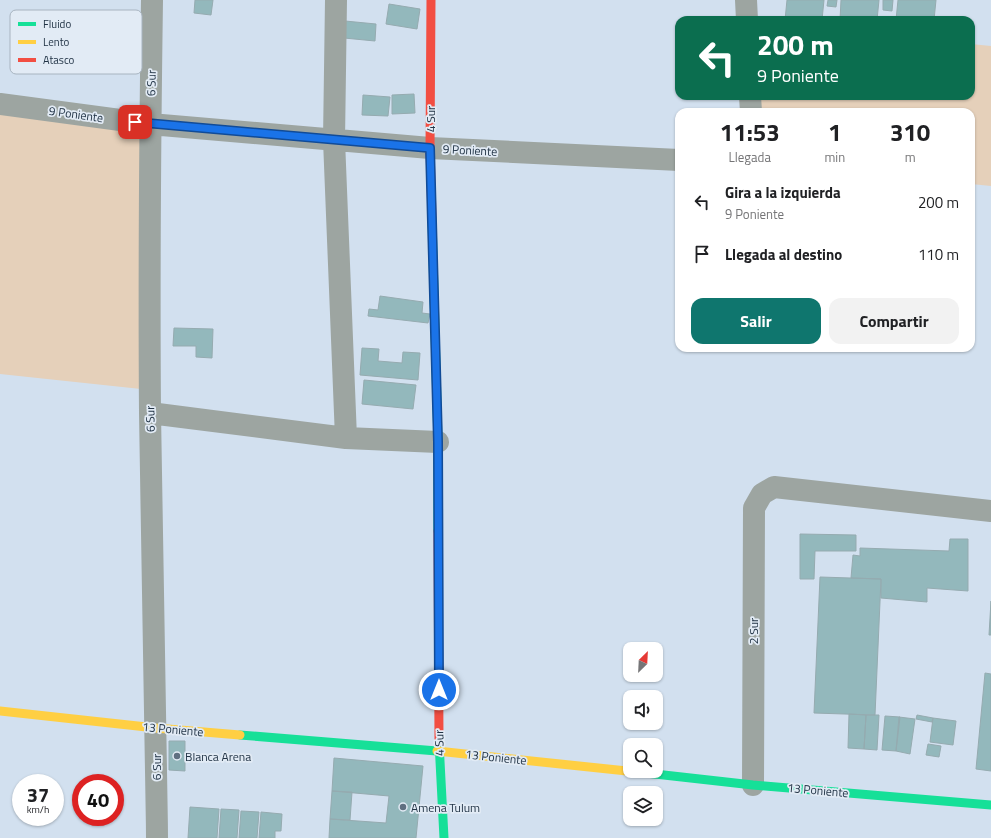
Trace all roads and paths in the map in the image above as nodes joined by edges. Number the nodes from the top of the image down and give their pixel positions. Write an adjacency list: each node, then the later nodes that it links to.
1 (152, 0): 7 (street, 6 Sur)
2 (336, 0): 8 (street)
3 (431, 0): 9 (street, 4 Sur)
4 (746, 0): 5 (street)
5 (747, 16)
6 (0, 104): 7 (street, 9 Poniente)
7 (150, 124): 8 (street, 9 Poniente); 11 (street, 6 Sur)
8 (334, 140): 9 (street, 9 Poniente); 12 (street)
9 (430, 148): 10 (street, 9 Poniente); 13 (street, 4 Sur)
10 (675, 160)
11 (150, 412): 12 (street); 16 (street, 6 Sur)
12 (346, 438): 13 (street)
13 (438, 442): 17 (street, 4 Sur)
14 (991, 511): 18 (street, 2 Sur)
15 (0, 711): 16 (street, 13 Poniente)
16 (156, 728): 17 (street, 13 Poniente); 20 (street, 6 Sur)
17 (439, 751): 18 (street, 13 Poniente); 21 (street, 4 Sur)
18 (753, 785): 19 (street, 13 Poniente)
19 (991, 805)
20 (157, 838)
21 (444, 838)

